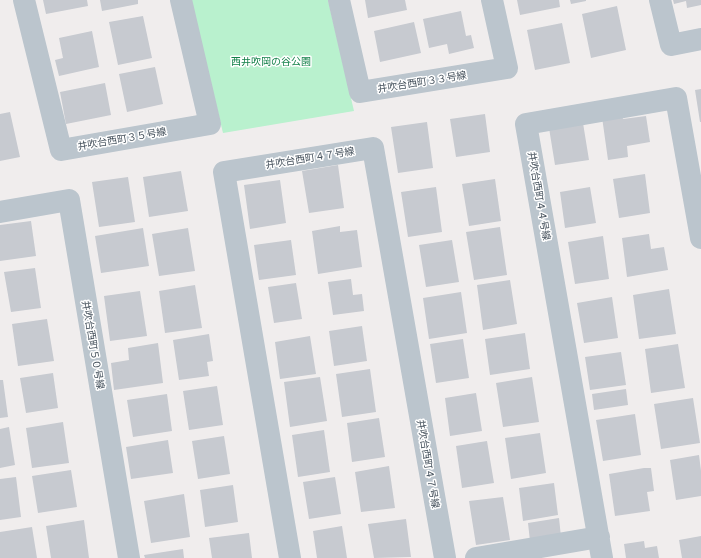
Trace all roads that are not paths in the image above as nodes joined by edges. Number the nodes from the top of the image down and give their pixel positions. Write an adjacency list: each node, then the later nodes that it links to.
1 (24, 0): 2 (street, 井吹台西町３５号線)
2 (181, 0)
3 (338, 0): 4 (street, 井吹台西町３３号線)
4 (492, 0)
5 (660, 0): 6 (street)
6 (701, 39)
7 (0, 212): 10 (street, 井吹台西町５０号線)
8 (701, 238): 9 (street, 井吹台西町４４号線)
9 (600, 548): 13 (street)
10 (129, 558)
11 (290, 558): 12 (street, 井吹台西町４７号線)
12 (445, 558)
13 (476, 558)

